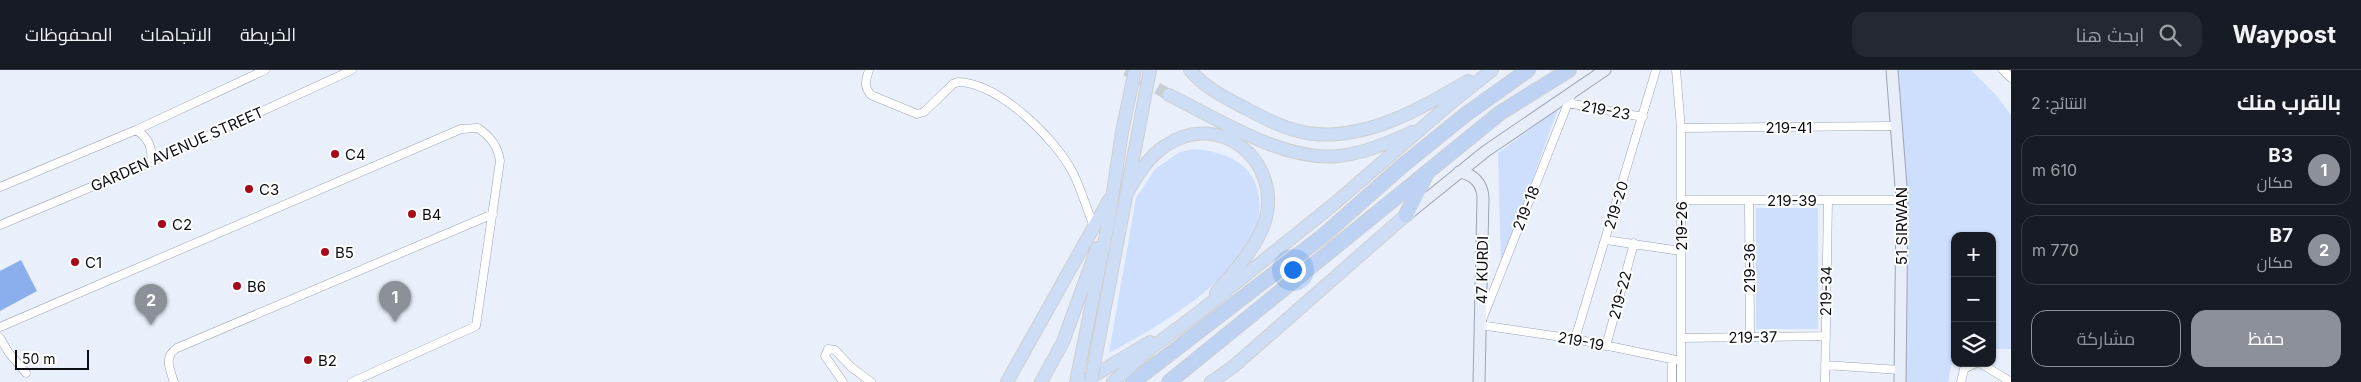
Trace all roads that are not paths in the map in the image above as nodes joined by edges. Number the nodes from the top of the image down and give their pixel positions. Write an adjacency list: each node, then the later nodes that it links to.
1 (265, 70): 26 (street)
2 (352, 70): 27 (street, GARDEN AVENUE STREET)
3 (869, 70): 40 (street)
4 (1128, 70): 18 (main road)
5 (1135, 70): 18 (main road)
6 (1150, 70): 32 (main road)
7 (1190, 70): 8 (main road)
8 (1488, 70)
9 (1492, 70): 24 (main road)
10 (1528, 70): 73 (highway)
11 (1569, 70): 28 (highway)
12 (1605, 70): 19 (main road)
13 (1656, 70): 22 (street, 219-20)
14 (1676, 70): 25 (street, 219-26)
15 (1892, 70): 23 (main road, 51 SIRWAN)
16 (2004, 70): 17 (street)
17 (2011, 78)
18 (1130, 90): 31 (main road)
19 (1572, 91): 21 (street, 219-18); 29 (main road)
20 (1169, 95): 24 (main road)
21 (1568, 103): 22 (street, 219-23); 46 (street, 219-18)
22 (1643, 117): 42 (street, 219-20)
23 (1897, 126): 25 (street, 219-41); 36 (main road, 51 SIRWAN)
24 (1423, 127): 45 (main road)
25 (1681, 128): 33 (street, 219-26)
26 (136, 130): 27 (street); 30 (street)
27 (152, 162): 39 (street, GARDEN AVENUE STREET)
28 (1428, 170): 38 (highway); 74 (highway)
29 (1459, 172): 38 (main road); 46 (main road, 47 KURDI)
30 (0, 187)
31 (1112, 194): 40 (main road); 41 (main road)
32 (1127, 194): 45 (main road); 71 (main road, bridge)
33 (1681, 200): 34 (street, 219-39); 44 (street, 219-26)
34 (1749, 200): 35 (street, 219-39); 50 (street, 219-36)
35 (1828, 200): 36 (street, 219-39); 49 (street, 219-34)
36 (1902, 200): 61 (main road, 51 SIRWAN)
37 (493, 214): 47 (street); 63 (street); 64 (street)
38 (1406, 215): 58 (main road)
39 (0, 225)
40 (1094, 227): 67 (main road)
41 (1106, 232): 68 (main road); 69 (main road)
42 (1606, 240): 43 (street); 53 (street, 219-20)
43 (1634, 244): 44 (street); 54 (street, 219-22)
44 (1681, 251): 52 (street, 219-26)
45 (1202, 310): 48 (main road)
46 (1480, 325): 53 (street, 219-19); 77 (main road, 47 KURDI)
47 (0, 327)
48 (1176, 329): 70 (main road); 72 (main road)
49 (1826, 336): 50 (street, 219-37); 57 (street, 219-34)
50 (1750, 337): 52 (street, 219-37)
51 (0, 338): 62 (street)
52 (1681, 338): 56 (street, 219-26)
53 (1575, 339): 54 (street, 219-19)
54 (1606, 346): 55 (street, 219-19)
55 (1672, 359): 56 (street, 219-19); 78 (street)
56 (1681, 361): 79 (street, 219-26)
57 (1826, 365): 61 (street); 80 (street, 219-34)
58 (1234, 366): 75 (main road); 76 (main road)
59 (1970, 367): 82 (street)
60 (1985, 367): 83 (street)
61 (1900, 370): 81 (main road, 51 SIRWAN)
62 (26, 373)
63 (174, 382)
64 (352, 382)
65 (842, 382): 66 (street)
66 (871, 382)
67 (1007, 382)
68 (1042, 382)
69 (1076, 382)
70 (1084, 382)
71 (1091, 382)
72 (1114, 382)
73 (1133, 382)
74 (1169, 382)
75 (1211, 382)
76 (1224, 382)
77 (1479, 382)
78 (1672, 382)
79 (1681, 382)
80 (1825, 382)
81 (1900, 382)
82 (1961, 382)
83 (2011, 382)

